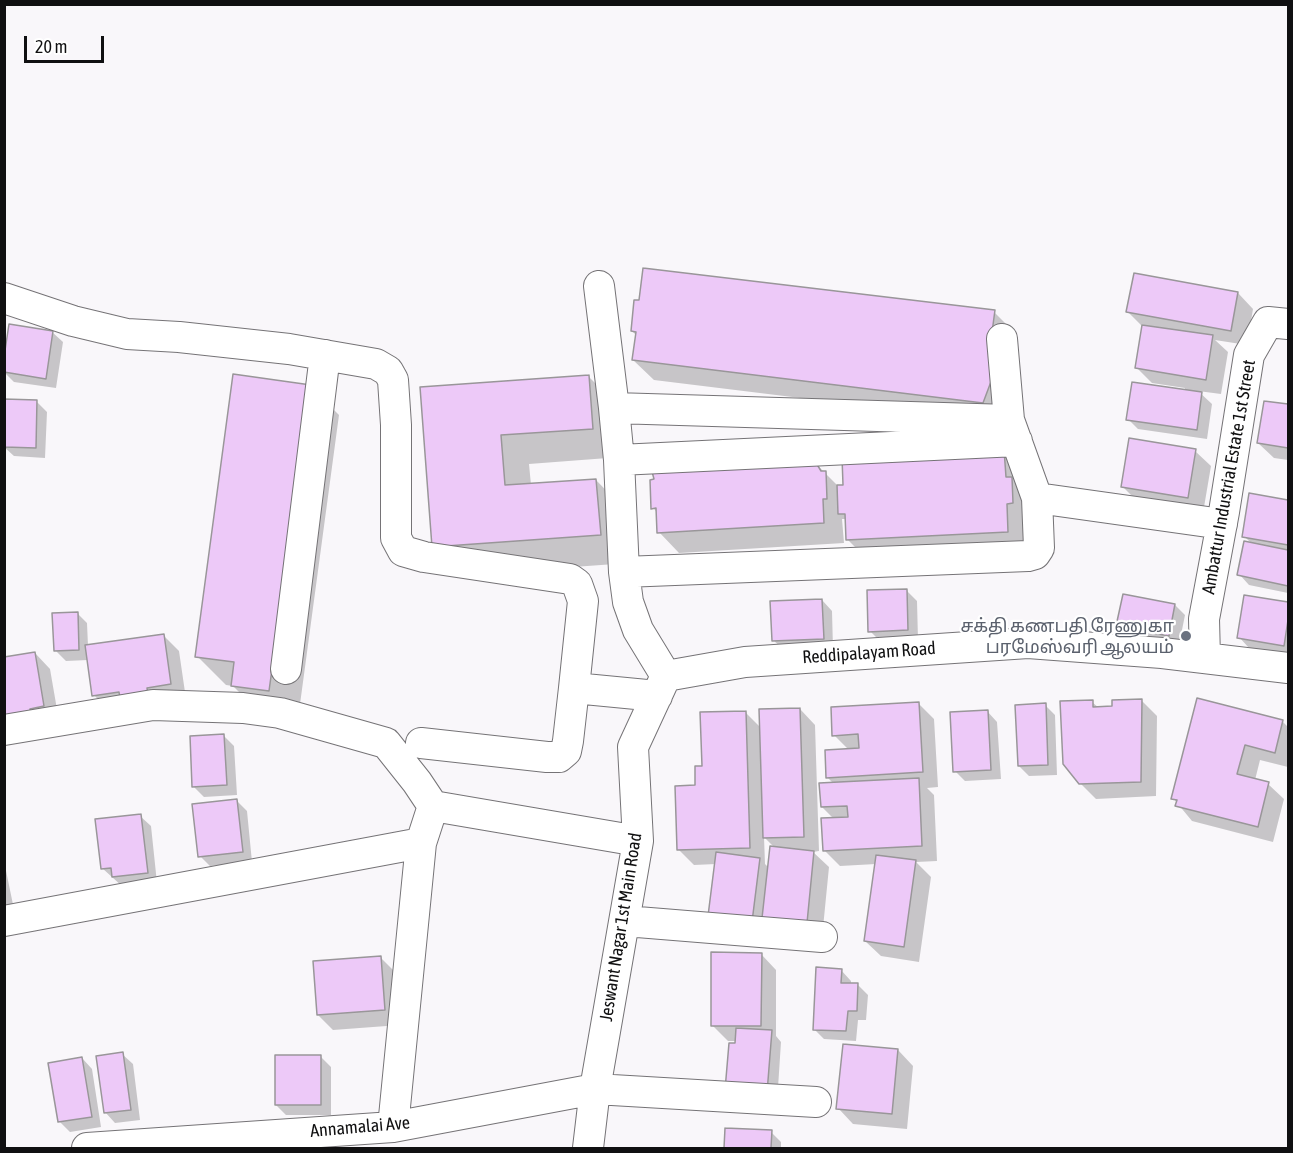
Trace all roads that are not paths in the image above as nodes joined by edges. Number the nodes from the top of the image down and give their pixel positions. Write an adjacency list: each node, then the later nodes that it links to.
1 (599, 286): 6 (street)
2 (4, 298): 5 (street)
3 (1288, 324): 10 (street, Ambattur Industrial Estate 1st Street)
4 (1002, 339): 7 (street)
5 (325, 355): 14 (street); 16 (street)
6 (614, 408): 7 (street); 8 (street)
7 (1013, 430): 8 (street); 9 (street)
8 (619, 460): 11 (street)
9 (1037, 498): 10 (street); 11 (street)
10 (1222, 524): 12 (street, Ambattur Industrial Estate 1st Street)
11 (624, 572): 15 (street)
12 (1205, 658): 13 (street, Reddipalayam Road); 15 (street, Reddipalayam Road)
13 (1288, 668)
14 (286, 669)
15 (661, 686): 16 (street, Reddipalayam Road); 20 (street, Jeswant Nagar 1st Main Road)
16 (574, 688): 18 (street)
17 (4, 730): 19 (street)
18 (421, 743)
19 (433, 806): 20 (street); 21 (street)
20 (638, 841): 23 (street, Jeswant Nagar 1st Main Road)
21 (422, 843): 22 (street); 27 (street)
22 (4, 921)
23 (624, 921): 24 (street); 25 (street, Jeswant Nagar 1st Main Road)
24 (822, 937)
25 (595, 1089): 26 (street, Annamalai Ave); 27 (street, Annamalai Ave); 29 (street, Jeswant Nagar 1st Main Road)
26 (816, 1102)
27 (393, 1127): 28 (street, Annamalai Ave)
28 (87, 1149)
29 (588, 1149)

